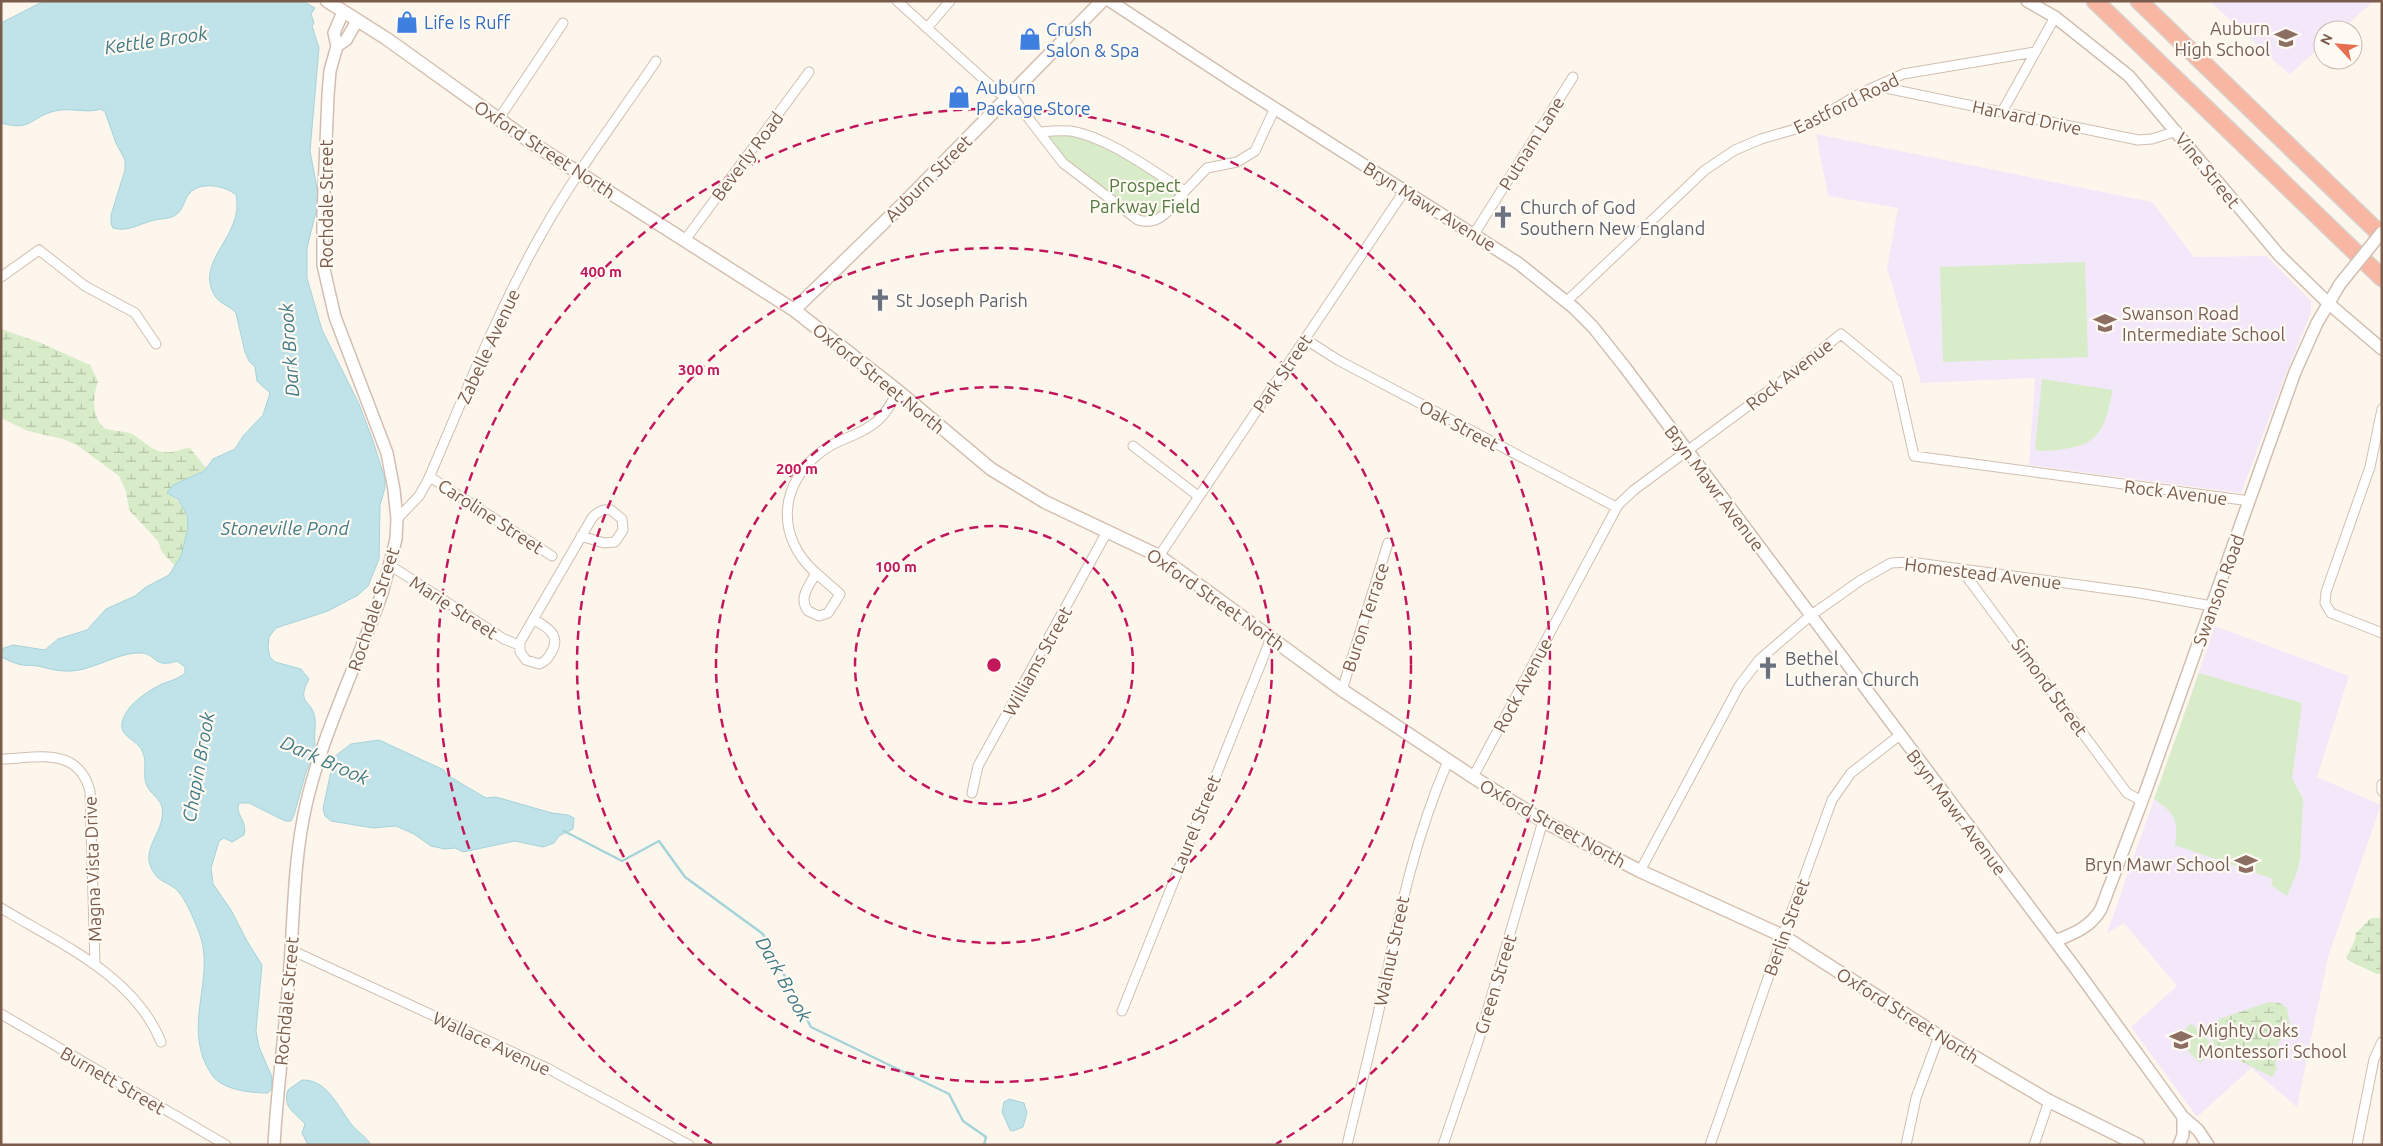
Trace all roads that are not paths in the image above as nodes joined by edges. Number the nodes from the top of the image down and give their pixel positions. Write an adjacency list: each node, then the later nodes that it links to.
1 (326, 1): 9 (main road, Oxford Street North)
2 (897, 1): 13 (street)
3 (950, 1): 13 (street)
4 (1102, 1): 20 (main road, Auburn Street)
5 (1110, 1): 21 (street, Bryn Mawr Avenue)
6 (2027, 1): 10 (street, Vine Street)
7 (2094, 1): 33 (highway)
8 (2139, 1): 30 (highway)
9 (342, 12): 11 (main road, Oxford Street North); 14 (street, Rochdale Street)
10 (2055, 16): 15 (street); 24 (street, Vine Street)
11 (356, 21): 14 (street, Rochdale Street); 23 (main road, Oxford Street North)
12 (563, 23): 23 (street)
13 (927, 28): 20 (street)
14 (337, 46): 48 (street, Rochdale Street)
15 (2035, 52): 19 (street, Eastford Road); 22 (street)
16 (656, 61): 26 (street, Zabelle Avenue)
17 (809, 72): 31 (street, Beverly Road)
18 (1573, 77): 29 (street, Putnam Lane)
19 (1876, 86): 22 (street, Harvard Drive); 34 (street, Eastford Road)
20 (1011, 95): 25 (street); 36 (main road, Auburn Street)
21 (1275, 108): 27 (street, Bryn Mawr Avenue); 28 (street)
22 (2002, 112): 24 (street, Harvard Drive)
23 (498, 120): 26 (main road, Oxford Street North)
24 (2176, 131): 35 (street, Vine Street)
25 (1040, 132): 28 (street); 28 (street)
26 (580, 174): 31 (main road, Oxford Street North); 44 (street, Zabelle Avenue)
27 (1404, 190): 29 (street, Bryn Mawr Avenue); 37 (street, Park Street)
28 (1185, 191)
29 (1474, 234): 34 (street, Bryn Mawr Avenue)
30 (2382, 234): 35 (street, Swanson Road, bridge)
31 (685, 240): 36 (main road, Oxford Street North)
32 (1, 277): 38 (street)
33 (2382, 278)
34 (1567, 301): 43 (street, Bryn Mawr Avenue)
35 (2328, 303): 39 (street, Vine Street); 46 (street, Swanson Road)
36 (794, 310): 40 (main road, Oxford Street North)
37 (1305, 339): 45 (street, Park Street); 47 (street, Oak Street)
38 (156, 344)
39 (2382, 350)
40 (898, 391): 49 (main road, Oxford Street North); 56 (street)
41 (2382, 409): 60 (street)
42 (1133, 446): 45 (street)
43 (1688, 452): 46 (street, Rock Avenue); 47 (street, Rock Avenue); 58 (street, Bryn Mawr Avenue)
44 (430, 477): 48 (street, Zabelle Avenue); 52 (street, Caroline Street)
45 (1198, 496): 53 (street, Park Street)
46 (2250, 501): 57 (street, Swanson Road)
47 (1616, 507): 67 (street, Rock Avenue)
48 (397, 518): 54 (street, Rochdale Street)
49 (1108, 530): 53 (main road, Oxford Street North); 70 (street, Williams Street)
50 (581, 536): 50 (street); 59 (street)
51 (1388, 543): 63 (street, Buron Terrace)
52 (552, 556)
53 (1159, 556): 61 (main road, Oxford Street North)
54 (391, 566): 62 (street, Marie Street); 77 (street, Rochdale Street)
55 (1961, 569): 57 (street, Homestead Avenue); 58 (street, Homestead Avenue); 71 (street, Simond Street)
56 (816, 574): 56 (street)
57 (2212, 606): 71 (street, Swanson Road)
58 (1810, 616): 64 (street, Bryn Mawr Avenue); 73 (street, Homestead Avenue)
59 (532, 619): 62 (street); 62 (street)
60 (2382, 633)
61 (1270, 638): 63 (main road, Oxford Street North); 79 (street, Laurel Street)
62 (519, 645)
63 (1342, 690): 66 (main road, Oxford Street North)
64 (1900, 735): 75 (street, Berlin Street); 76 (street, Bryn Mawr Avenue)
65 (1, 759): 78 (street, Magna Vista Drive)
66 (1448, 761): 67 (main road, Oxford Street North); 90 (street, Walnut Street)
67 (1472, 777): 72 (main road, Oxford Street North)
68 (2382, 784): 69 (street)
69 (2382, 791)
70 (972, 793)
71 (2142, 801): 76 (street, Swanson Road)
72 (1543, 821): 73 (main road, Oxford Street North); 91 (street, Green Street)
73 (1640, 871): 75 (main road, Oxford Street North)
74 (1, 908): 78 (street)
75 (1783, 936): 81 (main road, Oxford Street North); 92 (street, Berlin Street)
76 (2055, 941): 85 (street, Bryn Mawr Avenue)
77 (291, 950): 88 (street, Rochdale Street); 89 (street, Wallace Avenue)
78 (95, 965): 82 (street)
79 (1122, 1011)
80 (1, 1014): 87 (street, Burnett Street)
81 (1939, 1036): 84 (main road, Oxford Street North); 93 (street)
82 (161, 1042)
83 (2382, 1042): 99 (street)
84 (2049, 1101): 94 (street); 95 (main road, Oxford Street North)
85 (2183, 1118): 86 (street, Bryn Mawr Avenue); 96 (street)
86 (2200, 1133): 97 (street); 98 (street, Bryn Mawr Avenue)
87 (226, 1145)
88 (274, 1145)
89 (689, 1145)
90 (1347, 1145)
91 (1442, 1145)
92 (1710, 1145)
93 (1906, 1145)
94 (2034, 1145)
95 (2138, 1145)
96 (2179, 1145)
97 (2202, 1145)
98 (2208, 1145)
99 (2357, 1145)

